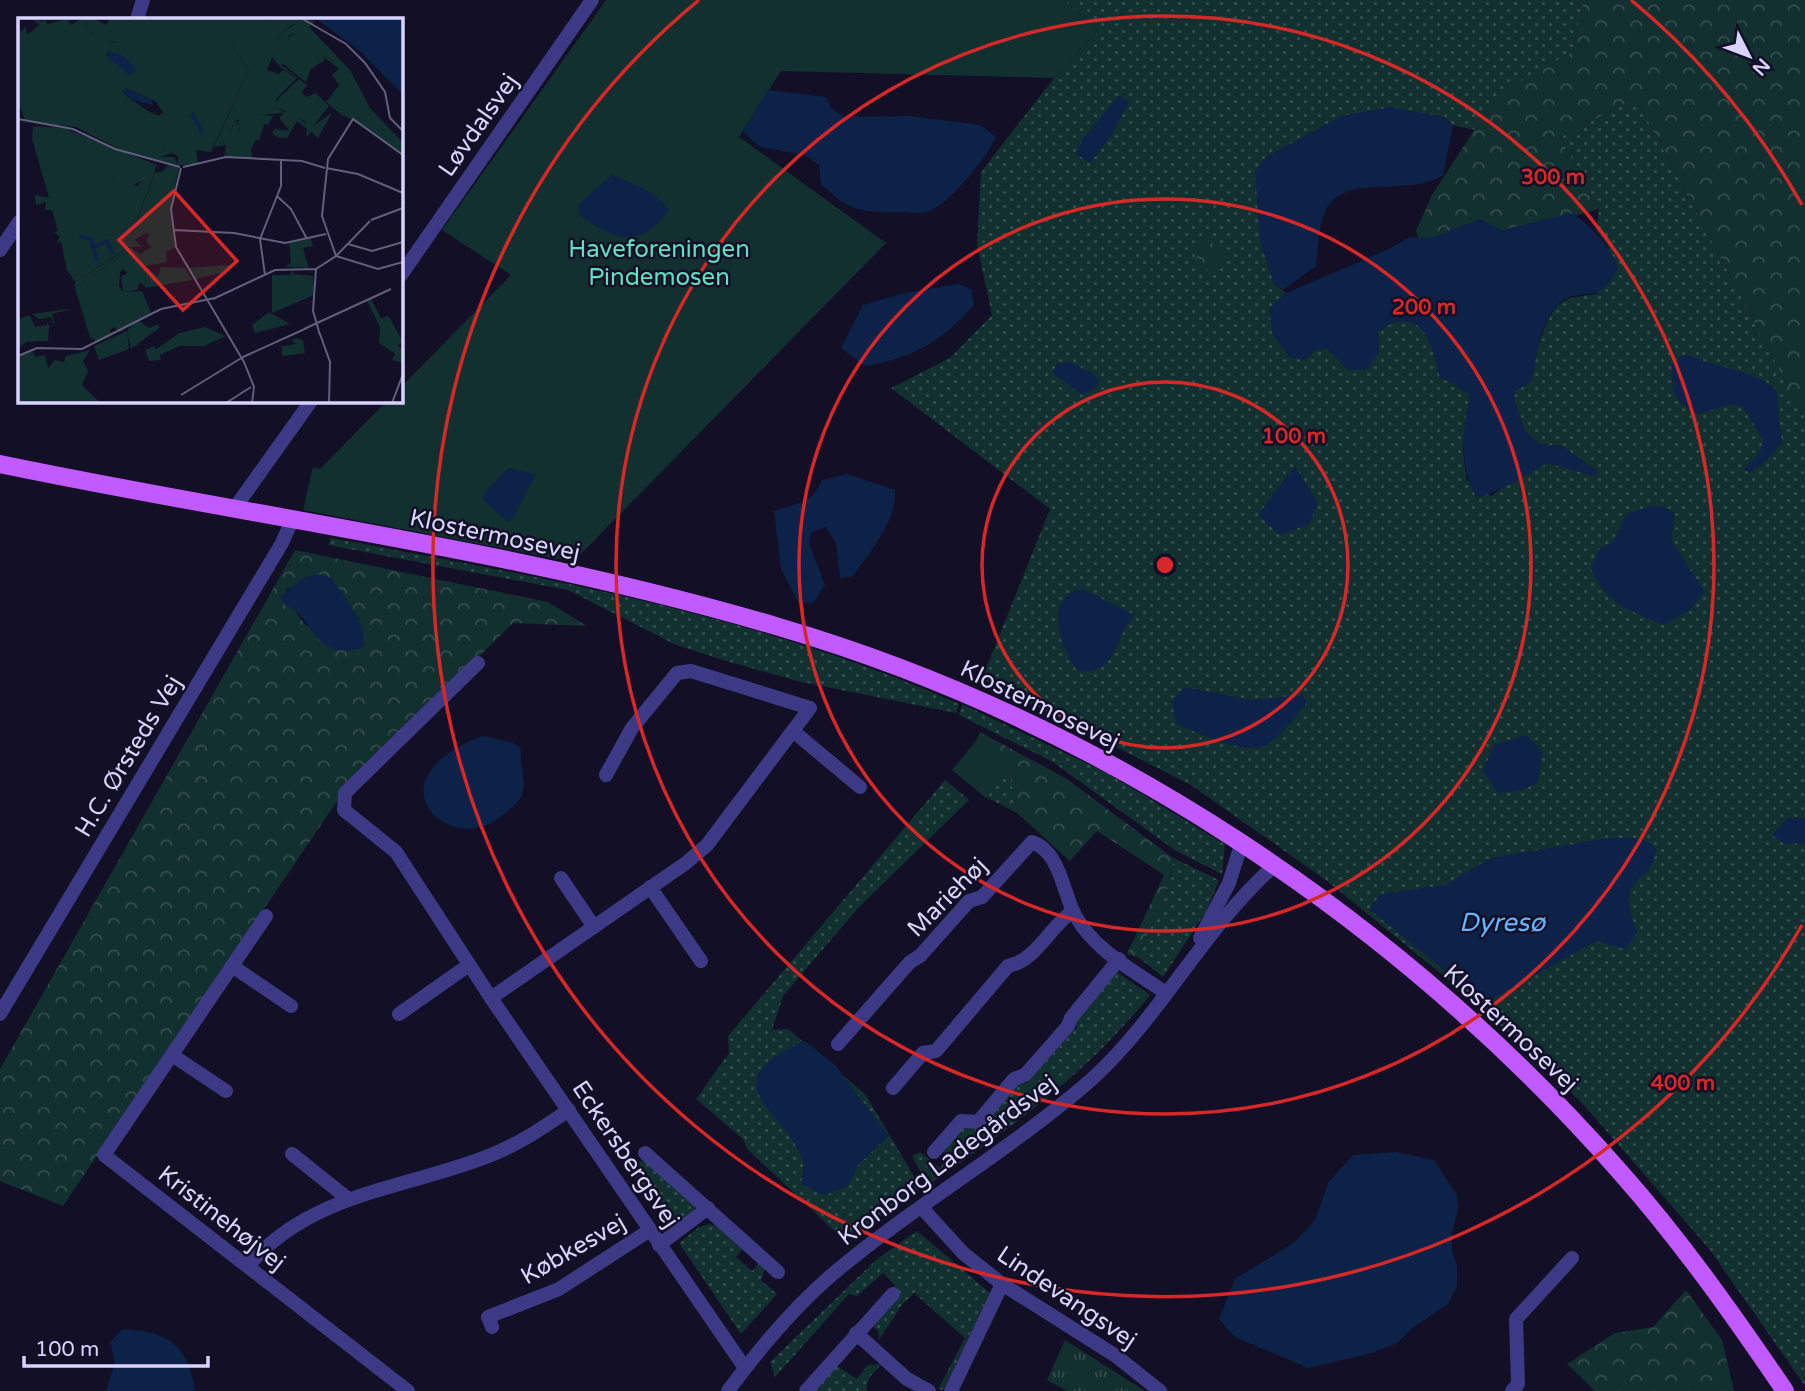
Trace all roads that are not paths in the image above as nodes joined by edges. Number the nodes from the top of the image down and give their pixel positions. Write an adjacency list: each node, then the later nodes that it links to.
1 (143, 0): 3 (street)
2 (592, 0): 6 (street, Løvdalsvej)
3 (137, 18)
4 (18, 223): 5 (street)
5 (0, 250)
6 (402, 274)
7 (310, 402): 11 (street)
8 (0, 464): 9 (main road, Klostermosevej)
9 (46, 473): 10 (main road, Klostermosevej); 11 (main road, Klostermosevej)
10 (0, 474)
11 (234, 509): 12 (main road, Klostermosevej)
12 (292, 520): 17 (main road, Klostermosevej); 32 (street, H.C. Ørsteds Vej)
13 (478, 663): 27 (street, Eckersbergsvej)
14 (793, 731): 15 (street); 16 (street); 20 (street)
15 (606, 775)
16 (860, 787)
17 (1241, 845): 18 (main road, Klostermosevej); 26 (street, Kronborg Ladegårdsvej)
18 (1274, 866): 26 (street, Kronborg Ladegårdsvej); 62 (main road, Klostermosevej)
19 (561, 878): 23 (street)
20 (650, 887): 23 (street); 25 (street)
21 (1073, 911): 24 (street, Mariehøj); 34 (street, Mariehøj); 36 (street)
22 (266, 916): 28 (street, Kristinehøjvej)
23 (594, 927): 30 (street)
24 (1119, 959): 29 (street, Mariehøj); 39 (street)
25 (701, 961)
26 (1190, 962): 29 (street, Kronborg Ladegårdsvej)
27 (469, 965): 30 (street, Eckersbergsvej); 33 (street)
28 (232, 966): 31 (street); 35 (street, Kristinehøjvej)
29 (1166, 993): 44 (street, Kronborg Ladegårdsvej)
30 (491, 998): 38 (street, Eckersbergsvej)
31 (291, 1006)
32 (0, 1014)
33 (399, 1014)
34 (838, 1044)
35 (172, 1055): 37 (street); 48 (street, Kristinehøjvej)
36 (893, 1088)
37 (226, 1091)
38 (569, 1110): 42 (street); 45 (street, Eckersbergsvej)
39 (934, 1152)
40 (645, 1153): 43 (street)
41 (292, 1154): 42 (street)
42 (346, 1198): 48 (street)
43 (708, 1208): 46 (street); 49 (street)
44 (922, 1208): 50 (street, Lindevangsvej); 54 (street, Kronborg Ladegårdsvej)
45 (650, 1230): 46 (street, Eckersbergsvej); 52 (street, Købkesvej)
46 (659, 1245): 54 (street, Eckersbergsvej)
47 (1572, 1258): 61 (street)
48 (248, 1266): 55 (street, Kristinehøjvej)
49 (778, 1272)
50 (1002, 1284): 59 (street); 60 (street, Lindevangsvej)
51 (893, 1294): 53 (street)
52 (492, 1327)
53 (856, 1333): 57 (street); 58 (street)
54 (745, 1368): 56 (street, Kronborg Ladegårdsvej)
55 (408, 1391)
56 (728, 1391)
57 (806, 1391)
58 (929, 1391)
59 (951, 1391)
60 (1160, 1391)
61 (1511, 1391)
62 (1785, 1391)

